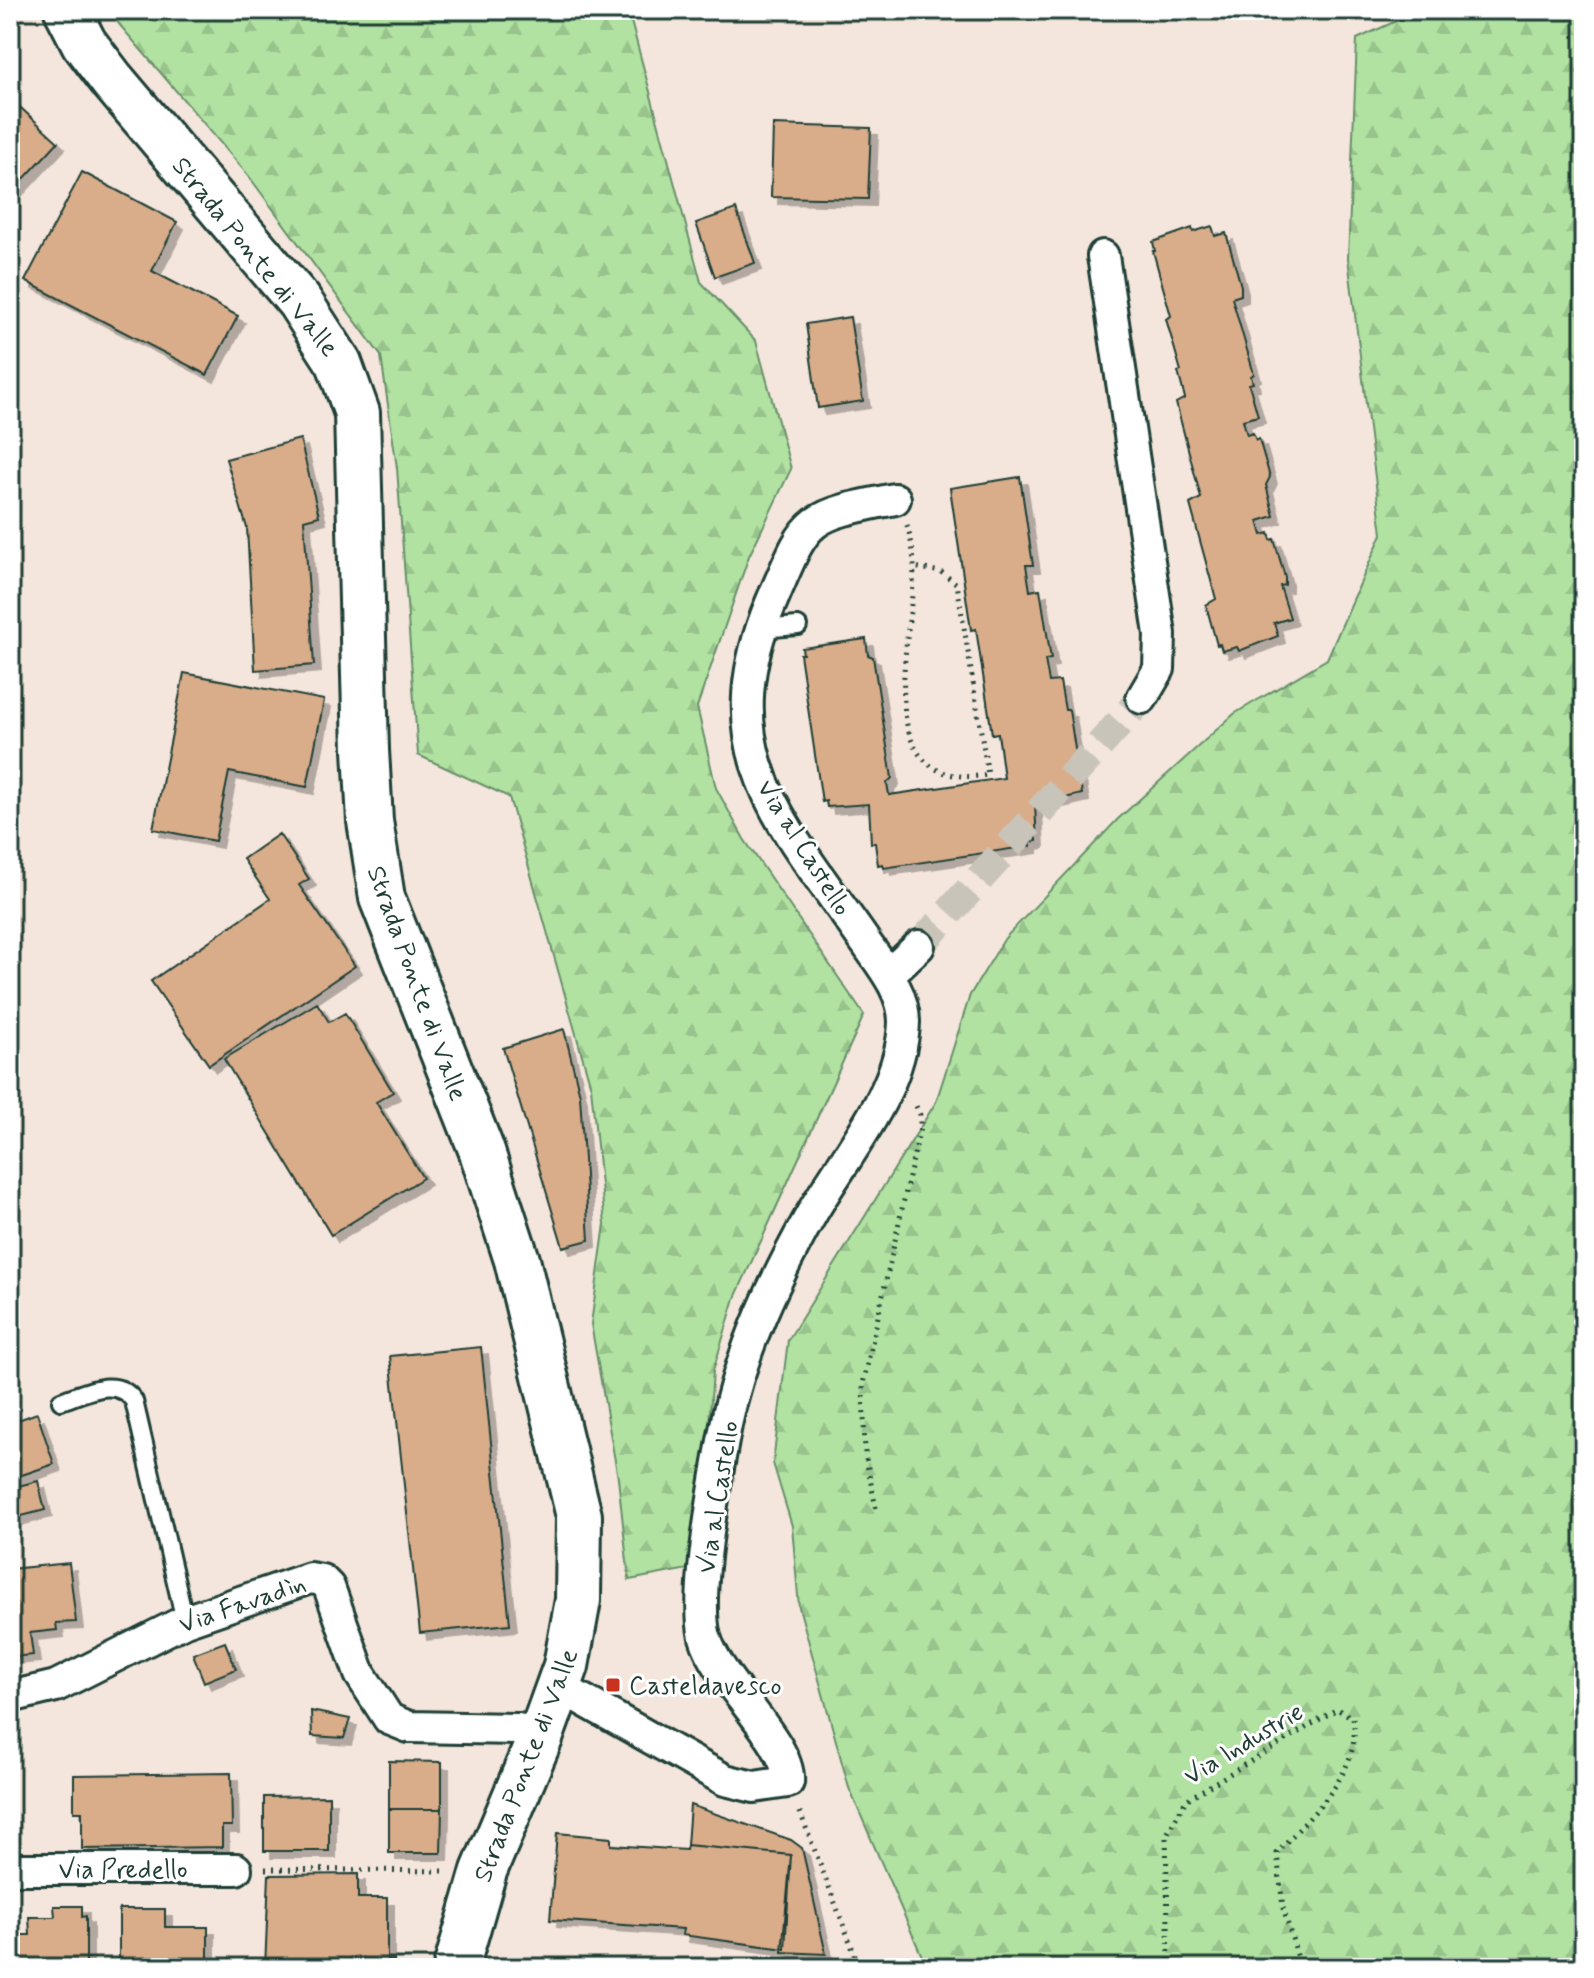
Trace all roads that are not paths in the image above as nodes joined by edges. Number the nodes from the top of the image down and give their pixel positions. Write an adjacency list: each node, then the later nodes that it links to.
1 (67, 10): 11 (street, Strada Ponte di Valle)
2 (1103, 256): 6 (street)
3 (895, 499): 5 (street, Via al Castello)
4 (798, 626): 5 (lane)
5 (760, 629): 8 (street, Via al Castello)
6 (1142, 698)
7 (919, 946): 8 (street)
8 (888, 975): 11 (street, Via al Castello)
9 (61, 1401): 10 (lane)
10 (185, 1621): 12 (street, Via Favadìn); 13 (street, Via Favadìn)
11 (560, 1687): 13 (street, Strada Ponte di Valle)
12 (10, 1697)
13 (540, 1738): 16 (street, Strada Ponte di Valle)
14 (10, 1869): 15 (street, Via Predello)
15 (236, 1869)
16 (456, 1968)

